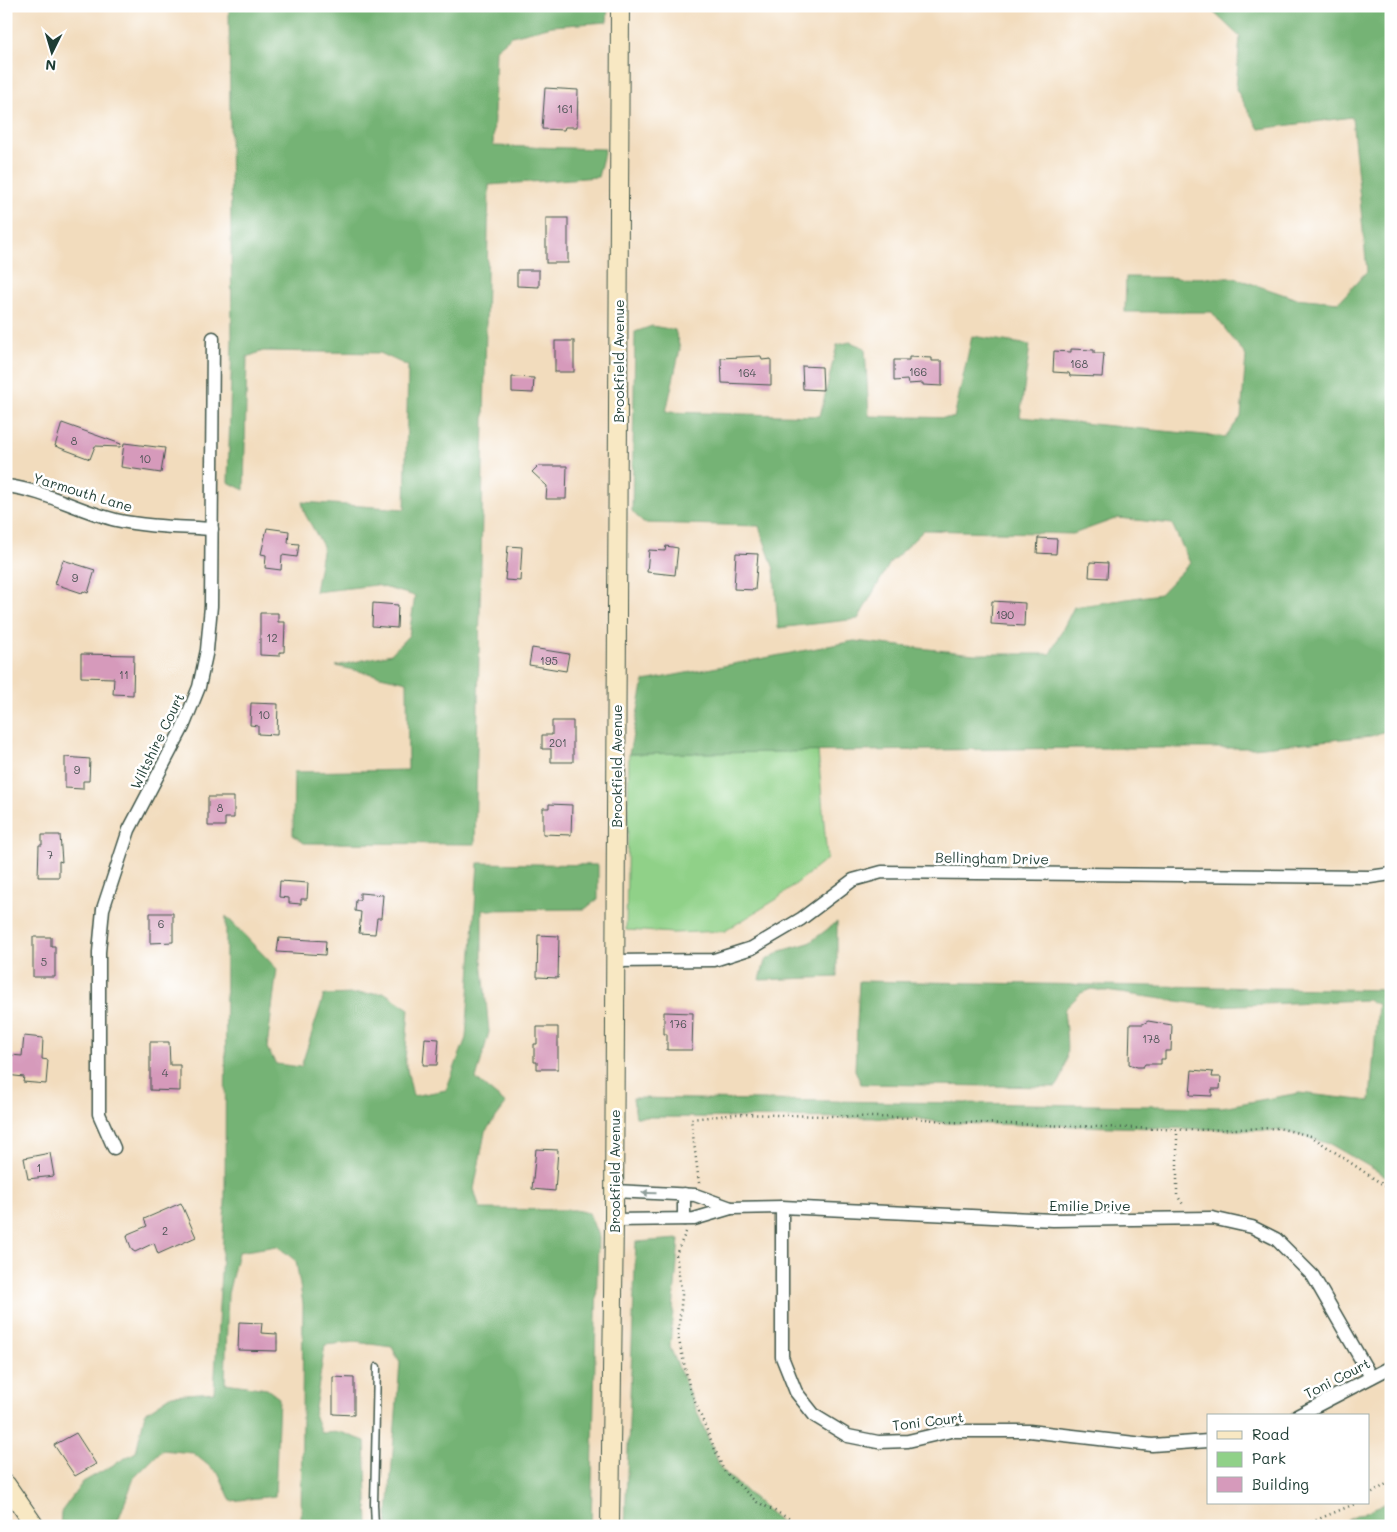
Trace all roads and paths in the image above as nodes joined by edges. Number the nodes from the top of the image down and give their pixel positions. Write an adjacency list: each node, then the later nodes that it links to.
1 (620, 6): 6 (main road, Brookfield Avenue)
2 (213, 338): 4 (street, Wiltshire Court)
3 (6, 486): 4 (street, Yarmouth Lane)
4 (212, 529): 8 (street, Wiltshire Court)
5 (1391, 874): 6 (street, Bellingham Drive)
6 (615, 961): 11 (main road, Brookfield Avenue)
7 (1177, 1130): 9 (path); 10 (path); 13 (path)
8 (114, 1148)
9 (699, 1184)
10 (1391, 1190)
11 (614, 1192): 12 (street, Emilie Drive, one-way to 11); 16 (main road, Brookfield Avenue)
12 (684, 1194): 14 (street, Emilie Drive); 17 (street)
13 (1177, 1195)
14 (732, 1208): 15 (street, Emilie Drive); 17 (street, Emilie Drive)
15 (782, 1208): 20 (street, Emilie Drive); 22 (street, Toni Court)
16 (614, 1220): 17 (street, Emilie Drive); 29 (main road, Brookfield Avenue)
17 (685, 1225): 30 (path)
18 (377, 1367): 28 (lane)
19 (1391, 1367): 20 (street, Toni Court)
20 (1371, 1377): 21 (street, Toni Court)
21 (1301, 1414)
22 (1207, 1441)
23 (1391, 1481): 25 (path)
24 (6, 1484): 27 (main road)
25 (1370, 1495)
26 (1355, 1504): 31 (path)
27 (35, 1526)
28 (375, 1526)
29 (610, 1526)
30 (804, 1526)
31 (1302, 1526)

